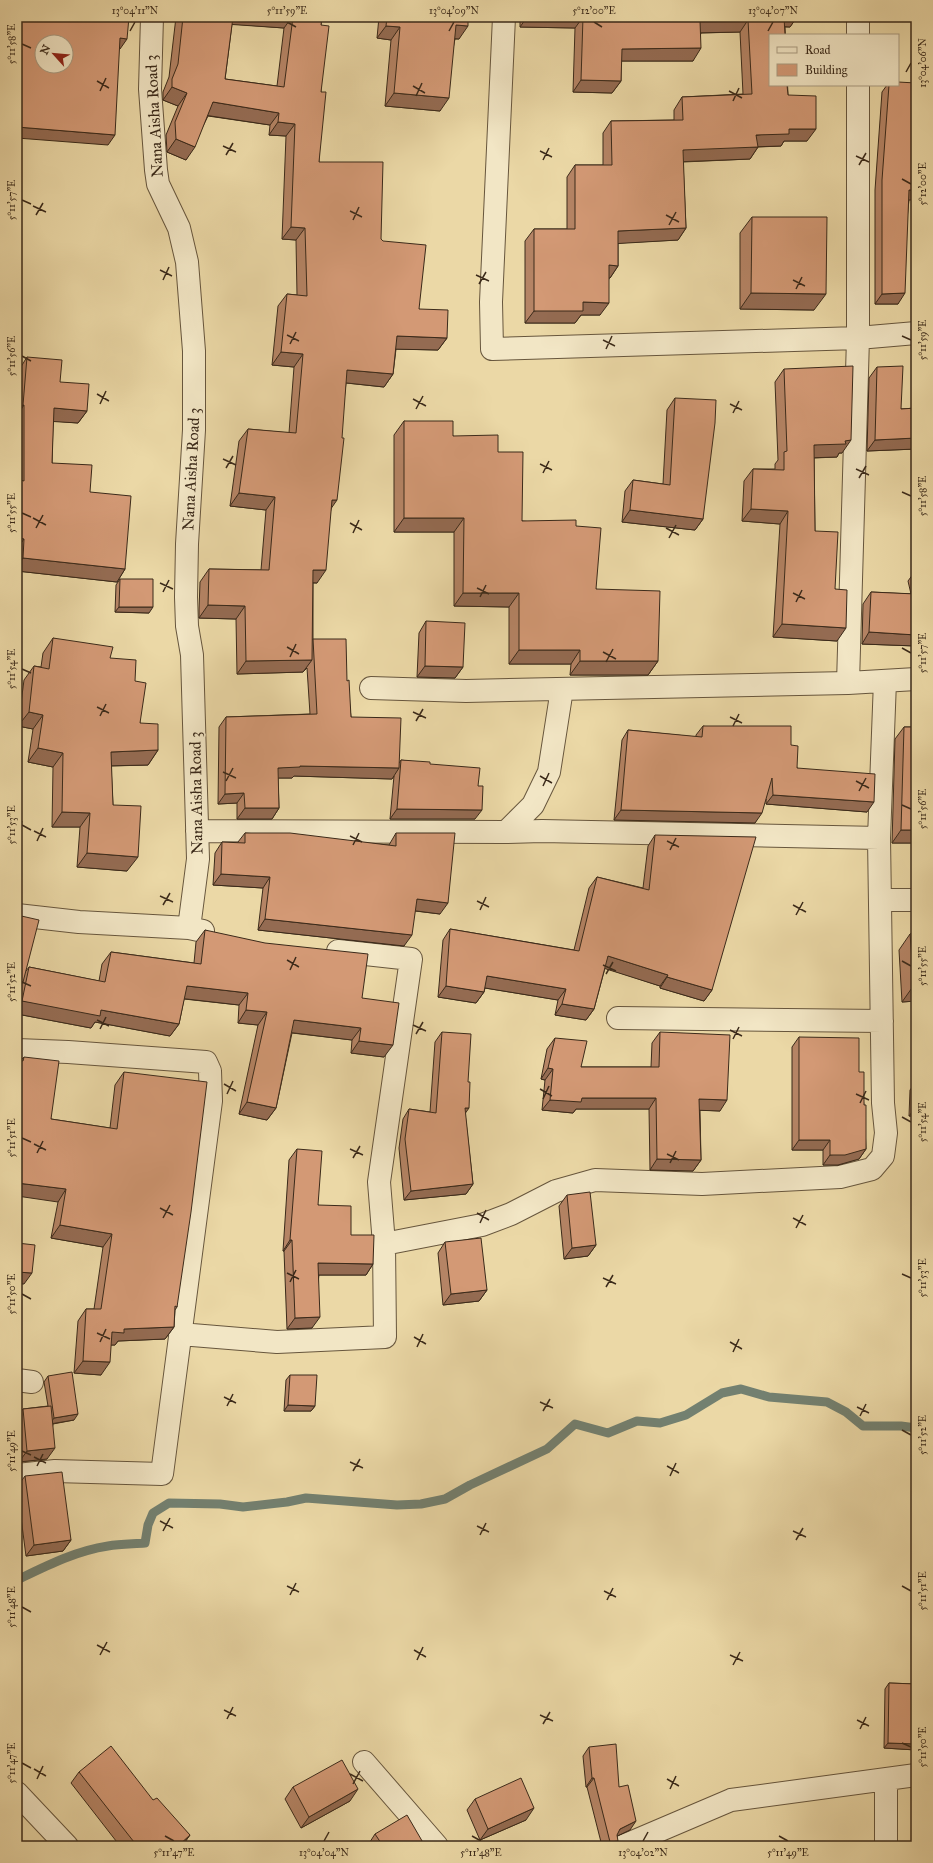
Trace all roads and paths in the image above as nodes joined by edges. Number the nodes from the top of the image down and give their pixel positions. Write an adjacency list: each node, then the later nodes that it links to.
1 (152, 17): 13 (street, Nana Aisha Road 3)
2 (504, 17): 7 (street)
3 (858, 17): 4 (street)
4 (858, 34)
5 (858, 86): 7 (street)
6 (916, 333): 7 (street)
7 (858, 338): 10 (street)
8 (916, 679): 9 (street)
9 (885, 681): 10 (street); 15 (street)
10 (848, 683): 12 (street)
11 (371, 688): 12 (street)
12 (562, 689): 14 (street)
13 (197, 831): 14 (street); 19 (street, Nana Aisha Road 3)
14 (506, 832): 15 (street)
15 (879, 838): 16 (street)
16 (880, 900): 17 (street); 23 (street)
17 (916, 900)
18 (17, 915): 19 (street)
19 (189, 928): 20 (street)
20 (220, 934)
21 (319, 949): 25 (street)
22 (618, 1018): 23 (street)
23 (882, 1021): 25 (street)
24 (17, 1050): 26 (street)
25 (384, 1244): 26 (street)
26 (180, 1334): 27 (street)
27 (17, 1475)
28 (364, 1762): 33 (street)
29 (916, 1775): 30 (street)
30 (886, 1780): 34 (street); 35 (street)
31 (17, 1794): 32 (street)
32 (67, 1846)
33 (437, 1846)
34 (623, 1846)
35 (886, 1846)

